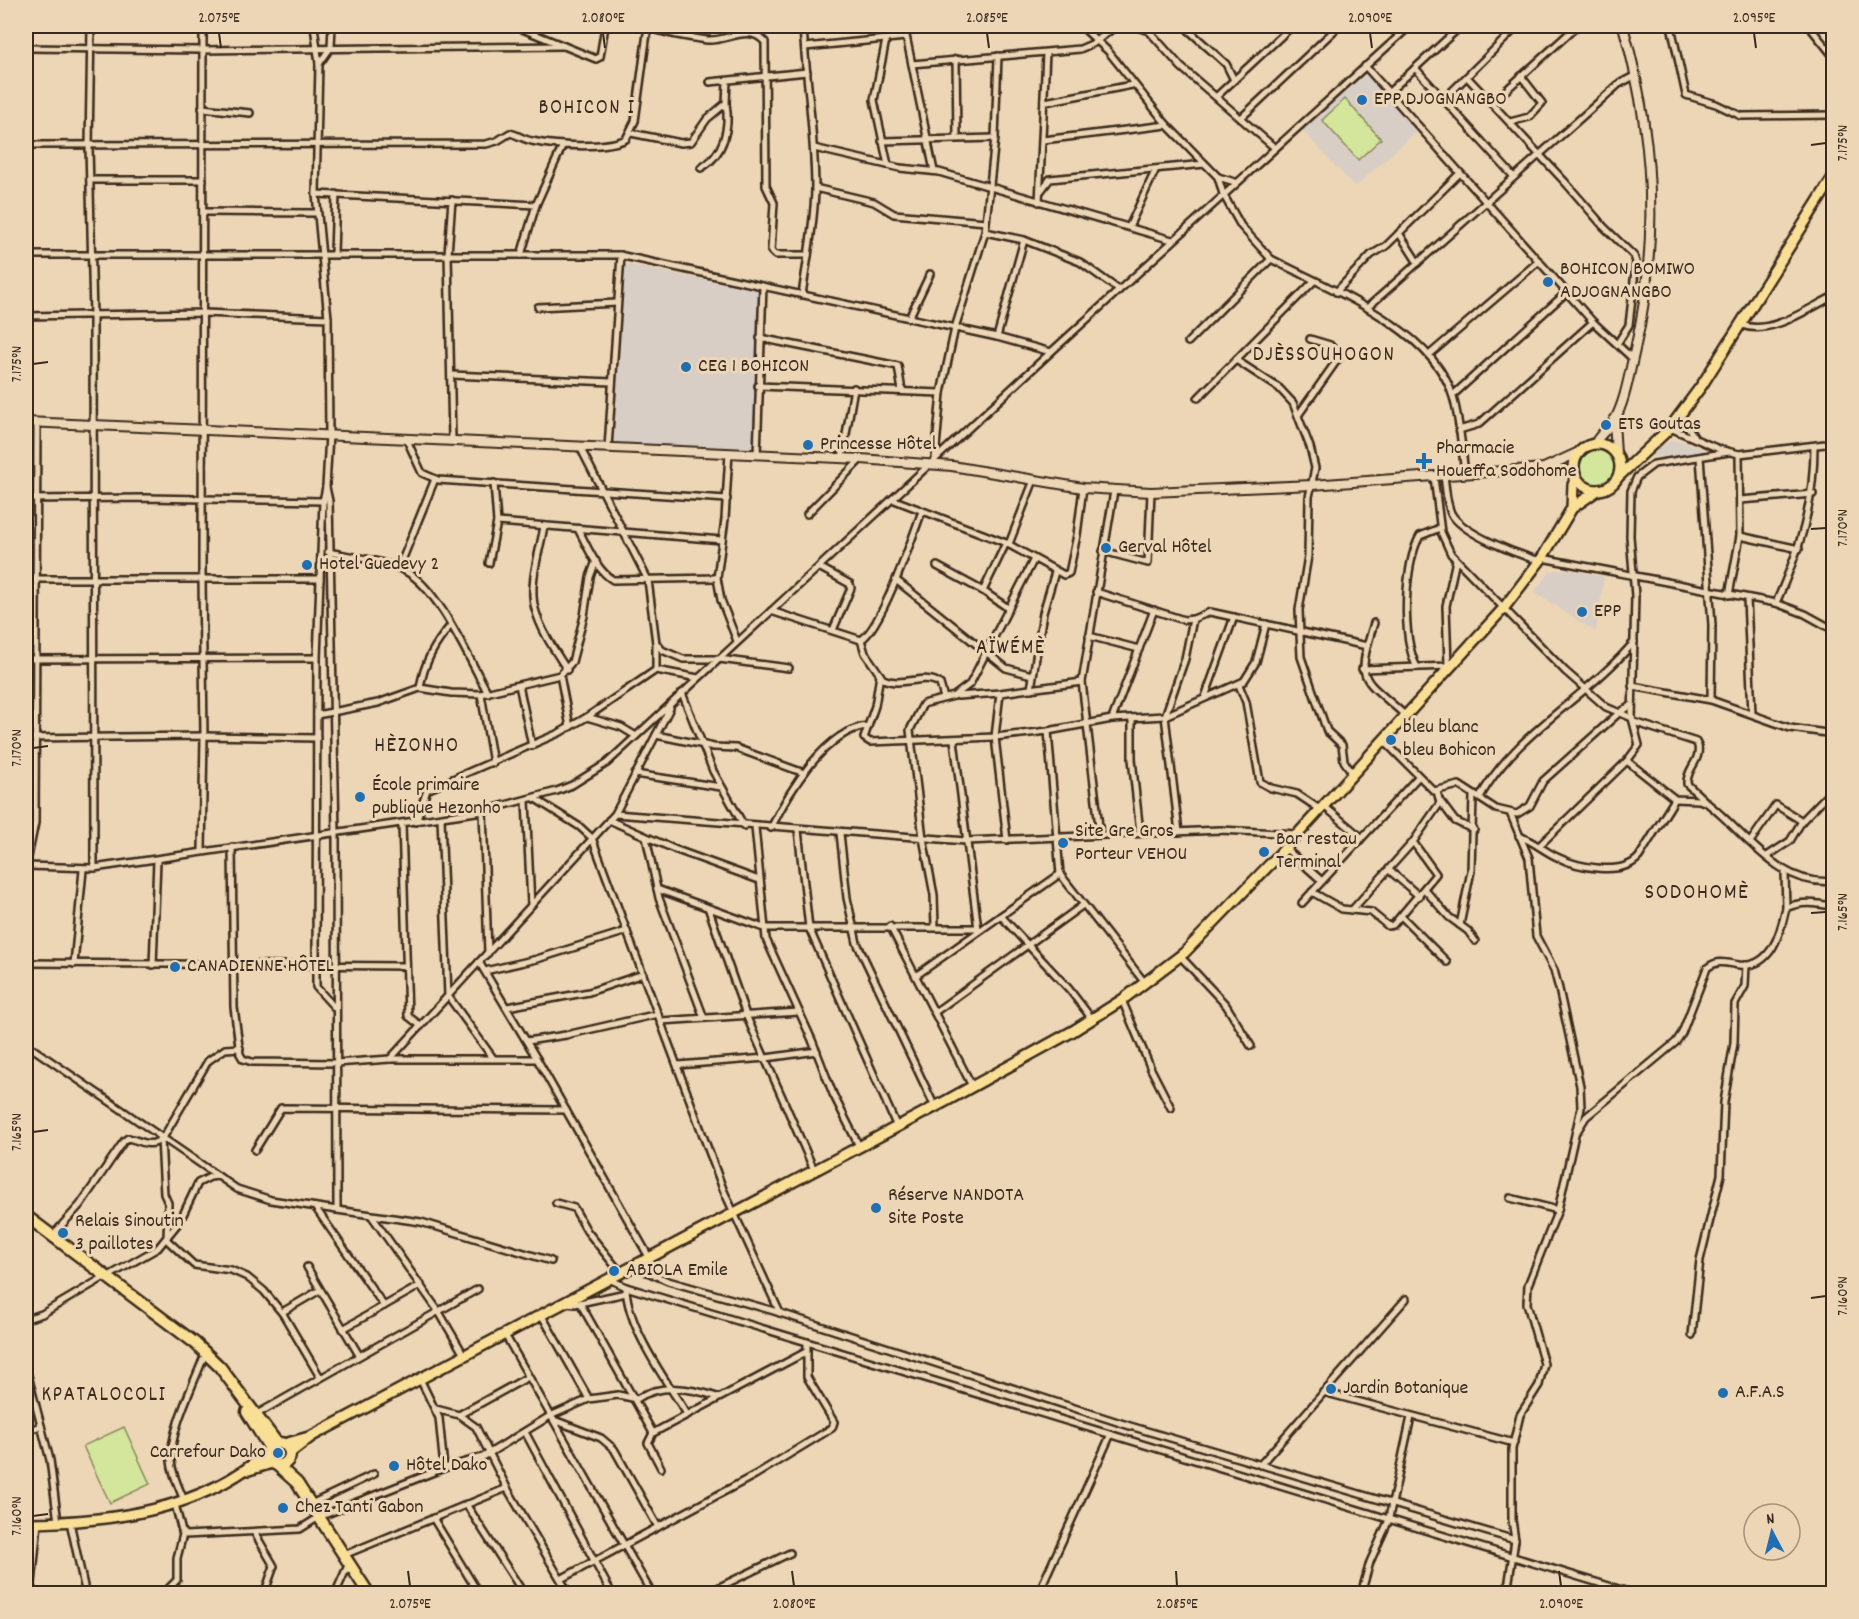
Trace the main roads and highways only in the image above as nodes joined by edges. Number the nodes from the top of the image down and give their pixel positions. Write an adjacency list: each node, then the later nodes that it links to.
1 (1833, 176): 3 (main road)
2 (1617, 454): 3 (main road); 4 (main road); 5 (main road)
3 (1638, 458): 5 (main road)
4 (1576, 476): 6 (main road); 7 (main road)
5 (1618, 477): 6 (main road)
6 (1598, 490): 7 (main road)
7 (1572, 508): 11 (main road)
8 (26, 1216): 10 (highway)
9 (26, 1225): 10 (highway)
10 (104, 1278): 11 (highway); 11 (highway)
11 (278, 1453): 12 (highway); 12 (highway); 13 (main road)
12 (297, 1483): 14 (highway)
13 (26, 1523)
14 (369, 1593)

